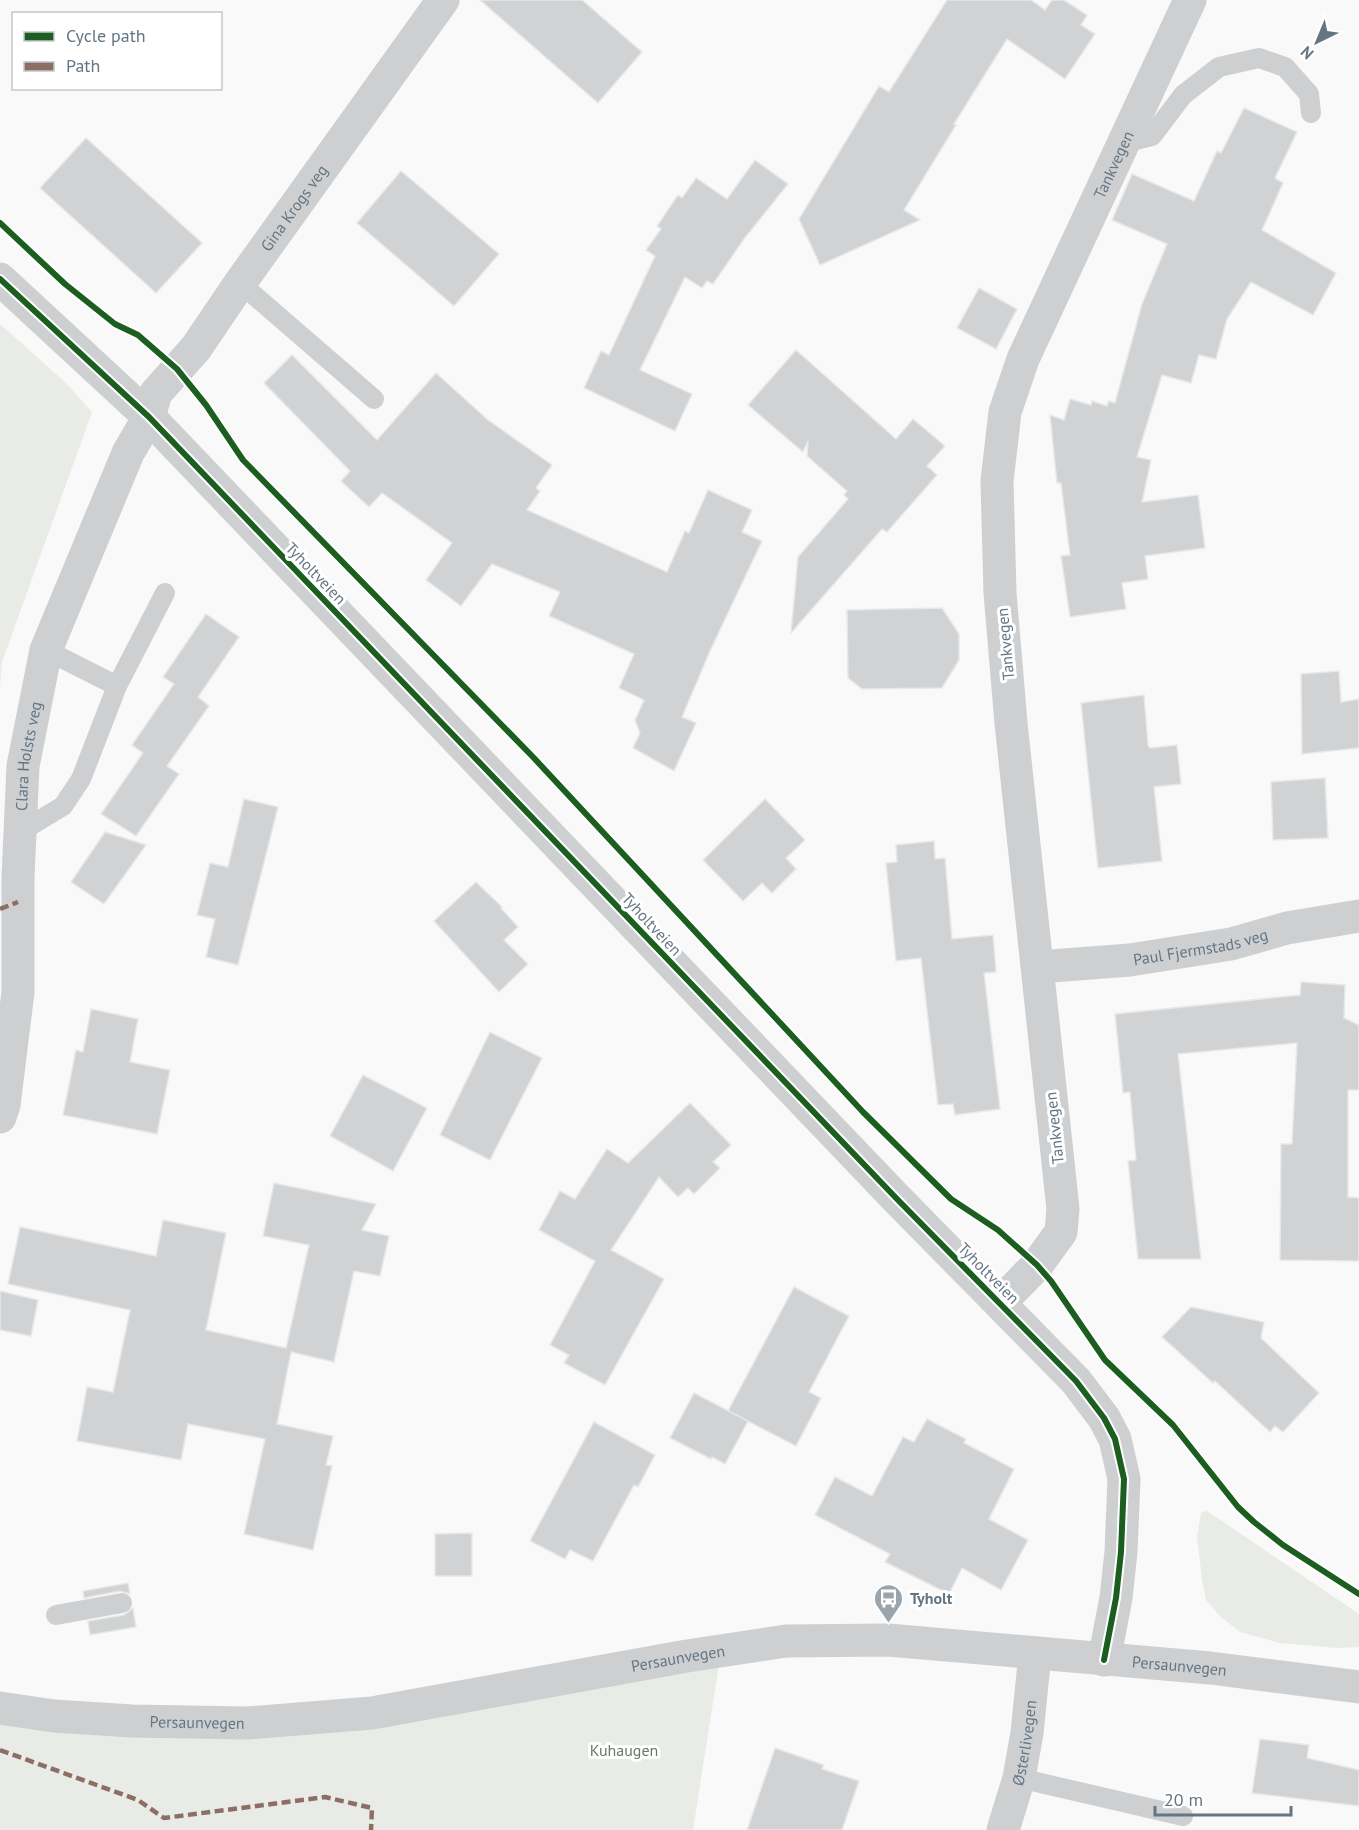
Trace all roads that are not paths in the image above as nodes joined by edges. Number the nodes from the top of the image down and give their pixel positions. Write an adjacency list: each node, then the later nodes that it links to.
1 (443, 0): 6 (street, Gina Krogs veg)
2 (1190, 0): 4 (street, Tankvegen)
3 (1311, 112): 4 (lane)
4 (1123, 143): 14 (street, Tankvegen)
5 (0, 279): 8 (street, Tyholtveien)
6 (240, 283): 7 (lane); 8 (street, Gina Krogs veg)
7 (374, 399)
8 (149, 417): 10 (street, Clara Holsts veg); 16 (street, Tyholtveien)
9 (165, 593): 11 (lane)
10 (46, 650): 11 (lane); 12 (street, Clara Holsts veg)
11 (117, 686): 12 (lane)
12 (20, 832): 15 (street, Clara Holsts veg)
13 (1359, 916): 14 (street, Paul Fjermstads veg)
14 (1038, 967): 16 (street, Tankvegen)
15 (0, 1117)
16 (1000, 1303): 20 (street, Tyholtveien)
17 (122, 1603): 18 (lane)
18 (56, 1615)
19 (1035, 1654): 20 (street, Persaunvegen); 22 (street, Persaunvegen); 23 (street, Østerlivegen)
20 (1104, 1660): 21 (street, Persaunvegen)
21 (1359, 1688)
22 (0, 1708)
23 (1019, 1778): 24 (lane); 25 (street, Østerlivegen)
24 (1183, 1816)
25 (1003, 1830)

